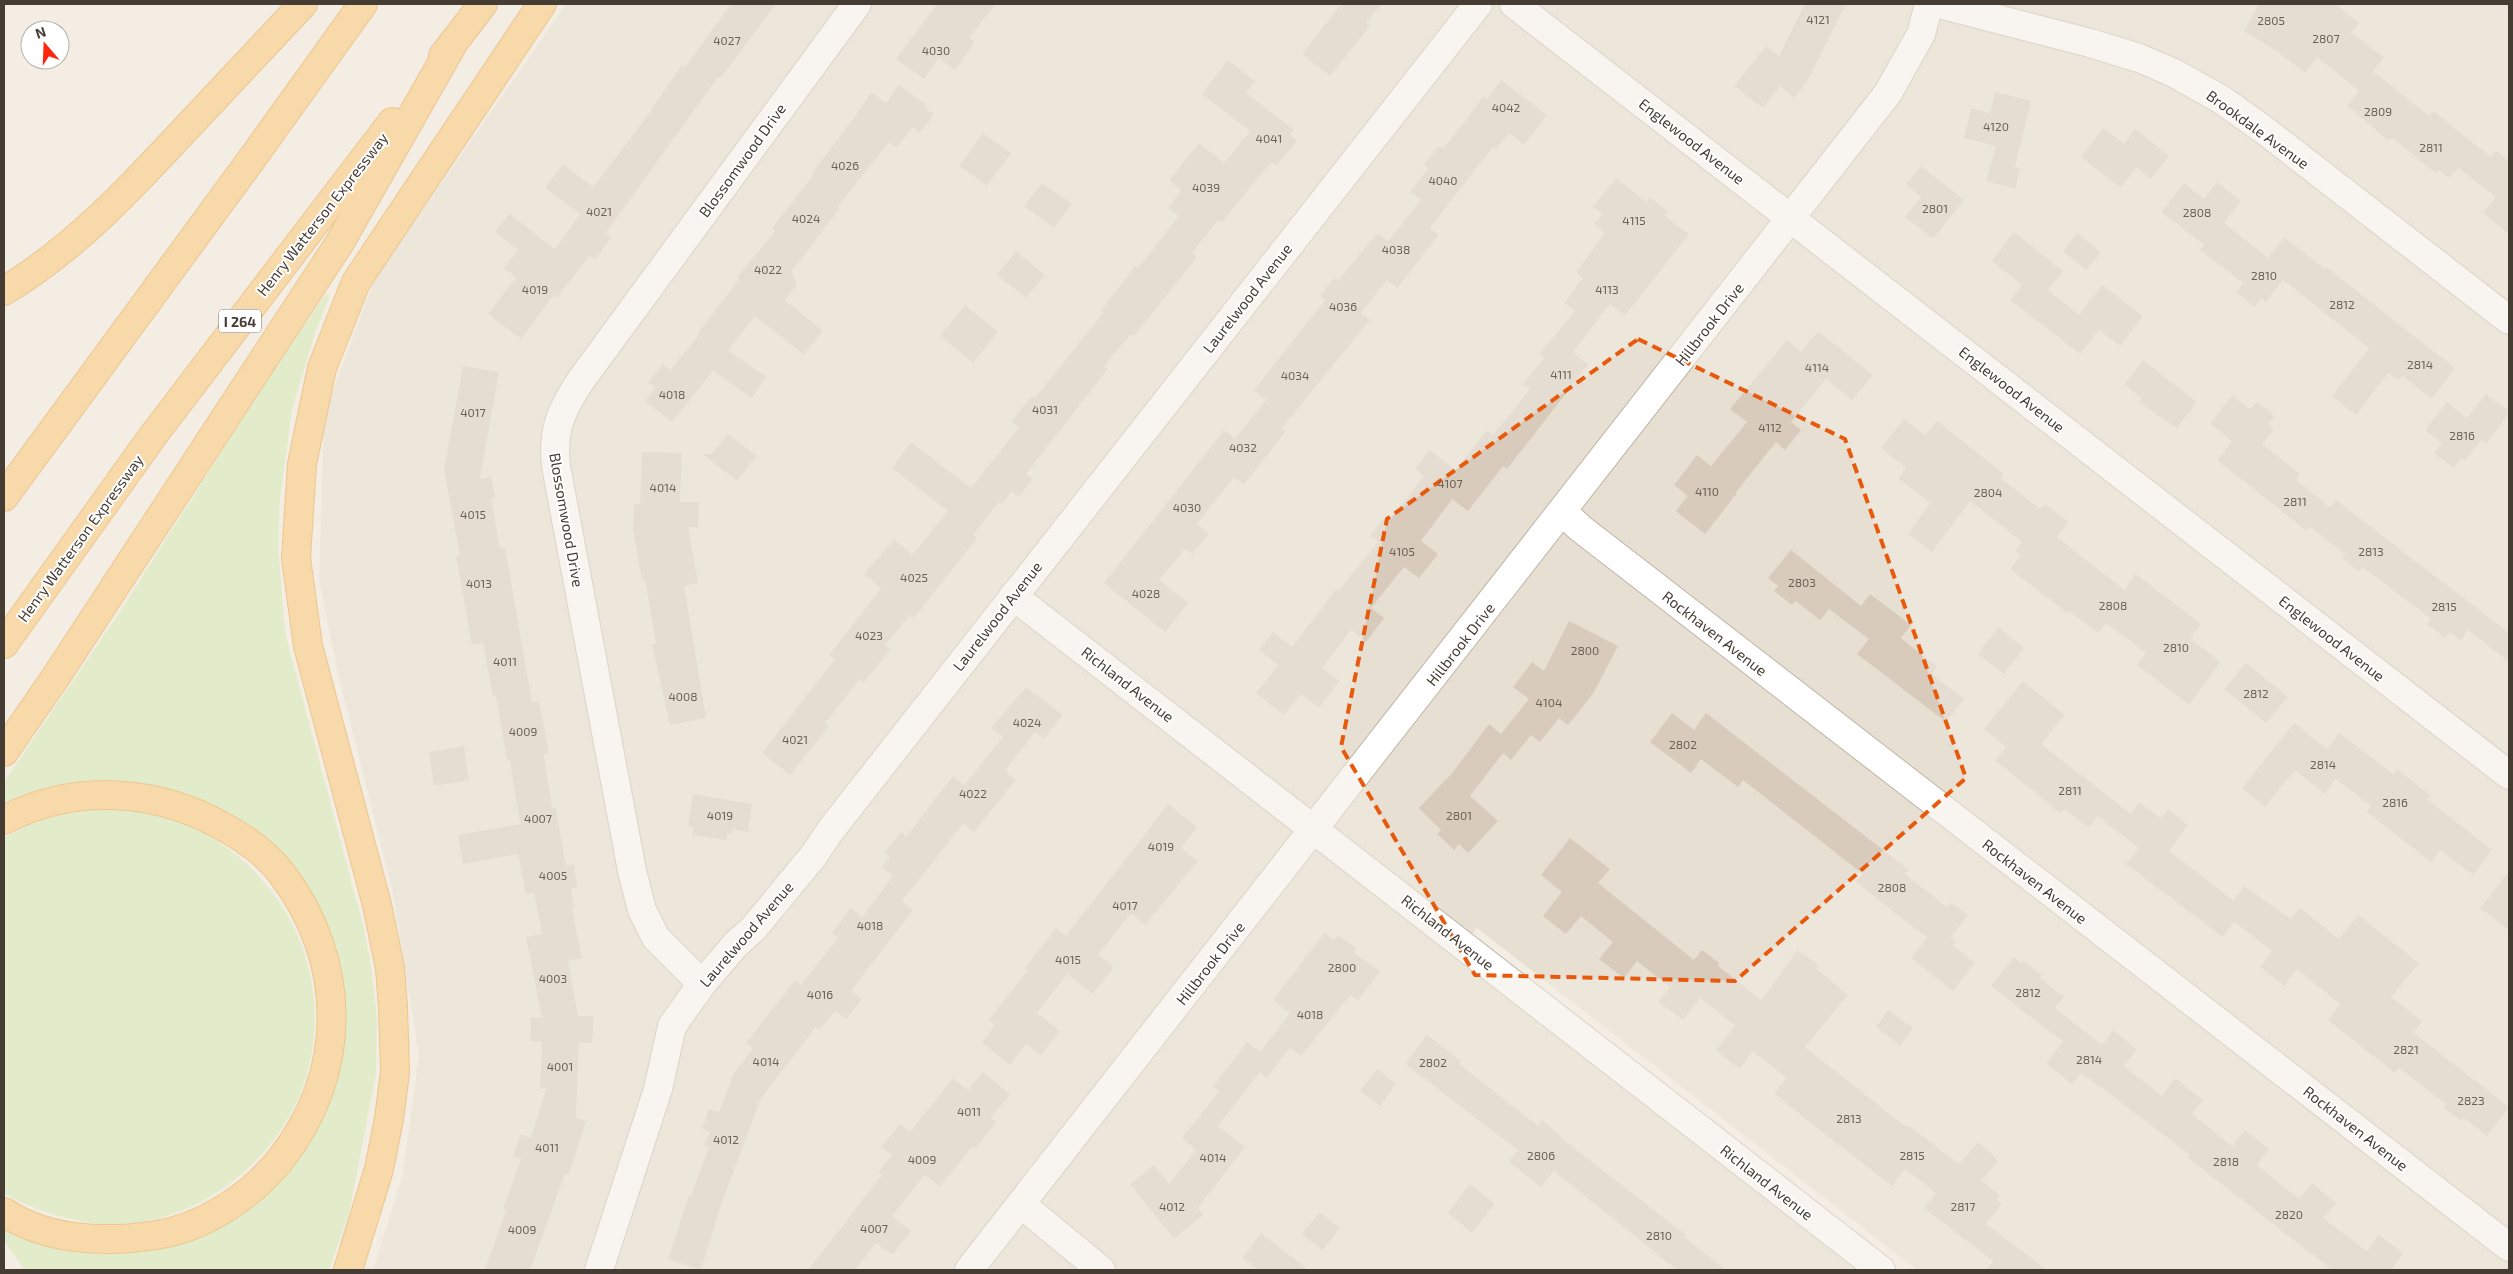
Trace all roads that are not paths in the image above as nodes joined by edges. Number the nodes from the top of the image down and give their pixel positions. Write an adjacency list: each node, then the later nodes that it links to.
1 (303, 4): 12 (highway)
2 (363, 4): 14 (highway)
3 (483, 4): 10 (highway, Henry Watterson Expressway / I 264)
4 (542, 4): 26 (highway)
5 (857, 4): 22 (street, Blossomwood Drive)
6 (1478, 4): 16 (street, Laurelwood Avenue)
7 (1514, 4): 11 (street, Englewood Avenue)
8 (1929, 4): 11 (street, Hillbrook Drive)
9 (1939, 4): 13 (street, Brookdale Avenue)
10 (454, 42): 17 (highway, Henry Watterson Expressway / I 264); 18 (highway)
11 (1792, 219): 15 (street, Hillbrook Drive); 19 (street, Englewood Avenue)
12 (4, 291)
13 (2509, 320)
14 (4, 497)
15 (1563, 512): 21 (street, Hillbrook Drive); 25 (street, Rockhaven Avenue)
16 (1013, 596): 21 (street, Richland Avenue); 22 (street, Laurelwood Avenue)
17 (4, 644)
18 (4, 752)
19 (2509, 775)
20 (4, 820): 24 (highway)
21 (1315, 828): 23 (street, Hillbrook Drive); 30 (street, Richland Avenue)
22 (702, 984): 27 (street, Laurelwood Avenue)
23 (1021, 1204): 28 (street, Hillbrook Drive); 29 (street)
24 (4, 1212)
25 (2509, 1247)
26 (348, 1270)
27 (599, 1270)
28 (969, 1270)
29 (1101, 1270)
30 (1881, 1270)

